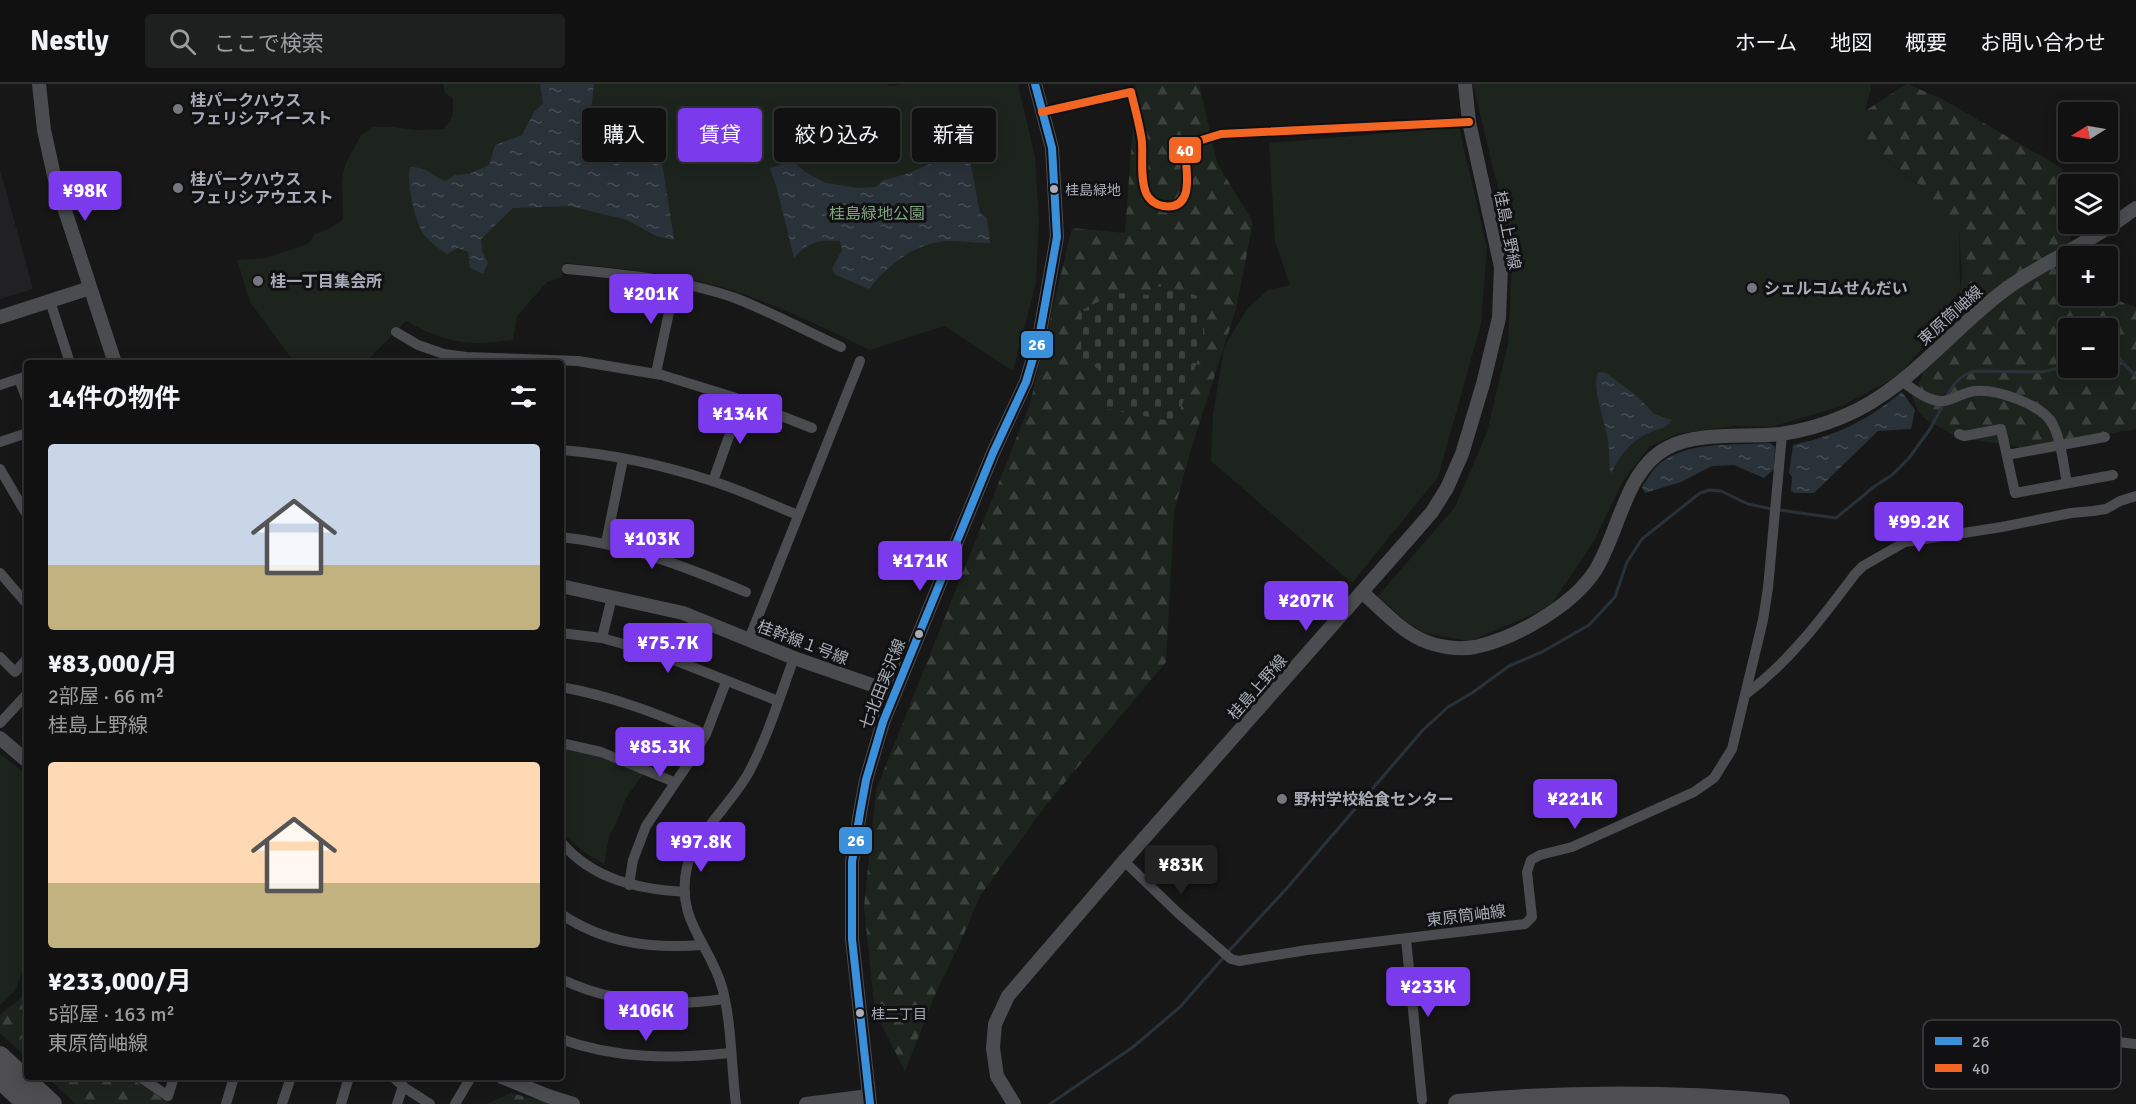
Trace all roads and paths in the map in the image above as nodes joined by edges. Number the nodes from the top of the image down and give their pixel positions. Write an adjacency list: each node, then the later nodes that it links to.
1 (39, 84): 9 (street)
2 (1035, 84): 4 (street, 七北田実沢線)
3 (1465, 84): 5 (street, 桂島上野線)
4 (1042, 112): 5 (street); 57 (street, 七北田実沢線)
5 (1469, 122): 46 (street, 桂島上野線)
6 (2136, 208): 21 (street, 東原筒岫線)
7 (567, 269): 8 (street)
8 (675, 284): 13 (street); 19 (street)
9 (90, 288): 10 (street); 15 (street)
10 (50, 301): 11 (street); 14 (street)
11 (0, 316)
12 (396, 332): 16 (street)
13 (841, 347)
14 (67, 360)
15 (114, 360)
16 (503, 360)
17 (860, 361): 40 (street)
18 (564, 362): 19 (street)
19 (656, 373): 23 (street)
20 (23, 378): 22 (street)
21 (1903, 382): 26 (street, 東原筒岫線); 30 (street)
22 (0, 385)
23 (742, 400): 24 (street); 36 (street)
24 (812, 428)
25 (24, 434): 29 (street)
26 (1782, 434): 46 (street, 東原筒岫線); 58 (street, 東原筒岫線)
27 (1959, 434): 32 (street)
28 (2105, 437): 30 (street)
29 (0, 442)
30 (2059, 446): 32 (street); 37 (street)
31 (564, 450): 33 (street)
32 (2007, 456): 37 (street)
33 (623, 459): 36 (street); 42 (street)
34 (0, 469): 39 (street)
35 (2113, 475): 37 (street)
36 (713, 481): 40 (street)
37 (2067, 483)
38 (2136, 496): 58 (street)
39 (24, 510)
40 (798, 515): 51 (street)
41 (564, 537): 42 (street)
42 (606, 543): 45 (street)
43 (0, 573): 48 (street)
44 (564, 587): 47 (street, 桂幹線１号線)
45 (746, 592)
46 (1362, 592): 68 (street, 桂島上野線)
47 (612, 597): 50 (street); 51 (street, 桂幹線１号線)
48 (24, 601)
49 (564, 633): 50 (street)
50 (603, 638): 55 (street)
51 (749, 639): 53 (street, 桂幹線１号線)
52 (0, 657): 54 (street)
53 (794, 658): 57 (street, 桂幹線１号線); 60 (street)
54 (24, 662)
55 (726, 682): 60 (street); 62 (street)
56 (564, 687): 62 (street)
57 (895, 693): 93 (street, 七北田実沢線)
58 (1746, 694): 72 (street, 東原筒岫線)
59 (24, 697): 61 (street)
60 (778, 701): 70 (street)
61 (0, 723)
62 (706, 734): 66 (street)
63 (0, 738): 65 (street)
64 (564, 744): 66 (street)
65 (24, 758)
66 (675, 782): 69 (street)
67 (564, 845): 69 (street)
68 (1124, 861): 72 (street, 東原筒岫線); 106 (street, 桂島上野線)
69 (629, 885): 70 (street)
70 (685, 892): 73 (street)
71 (564, 916): 73 (street)
72 (1406, 939): 94 (street)
73 (702, 945): 75 (street)
74 (564, 980): 75 (street)
75 (724, 999): 79 (street)
76 (564, 1040): 79 (street)
77 (2121, 1042): 78 (street)
78 (2136, 1044)
79 (730, 1053): 104 (street)
80 (0, 1056): 81 (highway)
81 (24, 1078)
82 (0, 1079): 95 (highway)
83 (26, 1080): 96 (highway)
84 (144, 1080): 85 (street)
85 (173, 1080)
86 (233, 1080): 97 (street)
87 (290, 1080): 98 (street)
88 (348, 1080): 99 (street)
89 (396, 1080): 92 (street)
90 (469, 1080): 102 (street)
91 (509, 1080): 103 (street)
92 (403, 1086): 100 (street); 101 (street)
93 (869, 1100): 105 (street)
94 (1422, 1100)
95 (27, 1104)
96 (52, 1104)
97 (226, 1104)
98 (282, 1104)
99 (341, 1104)
100 (397, 1104)
101 (430, 1104)
102 (455, 1104)
103 (573, 1104)
104 (736, 1104)
105 (806, 1104)
106 (1014, 1104)
107 (1458, 1104): 108 (highway)
108 (1780, 1104)

